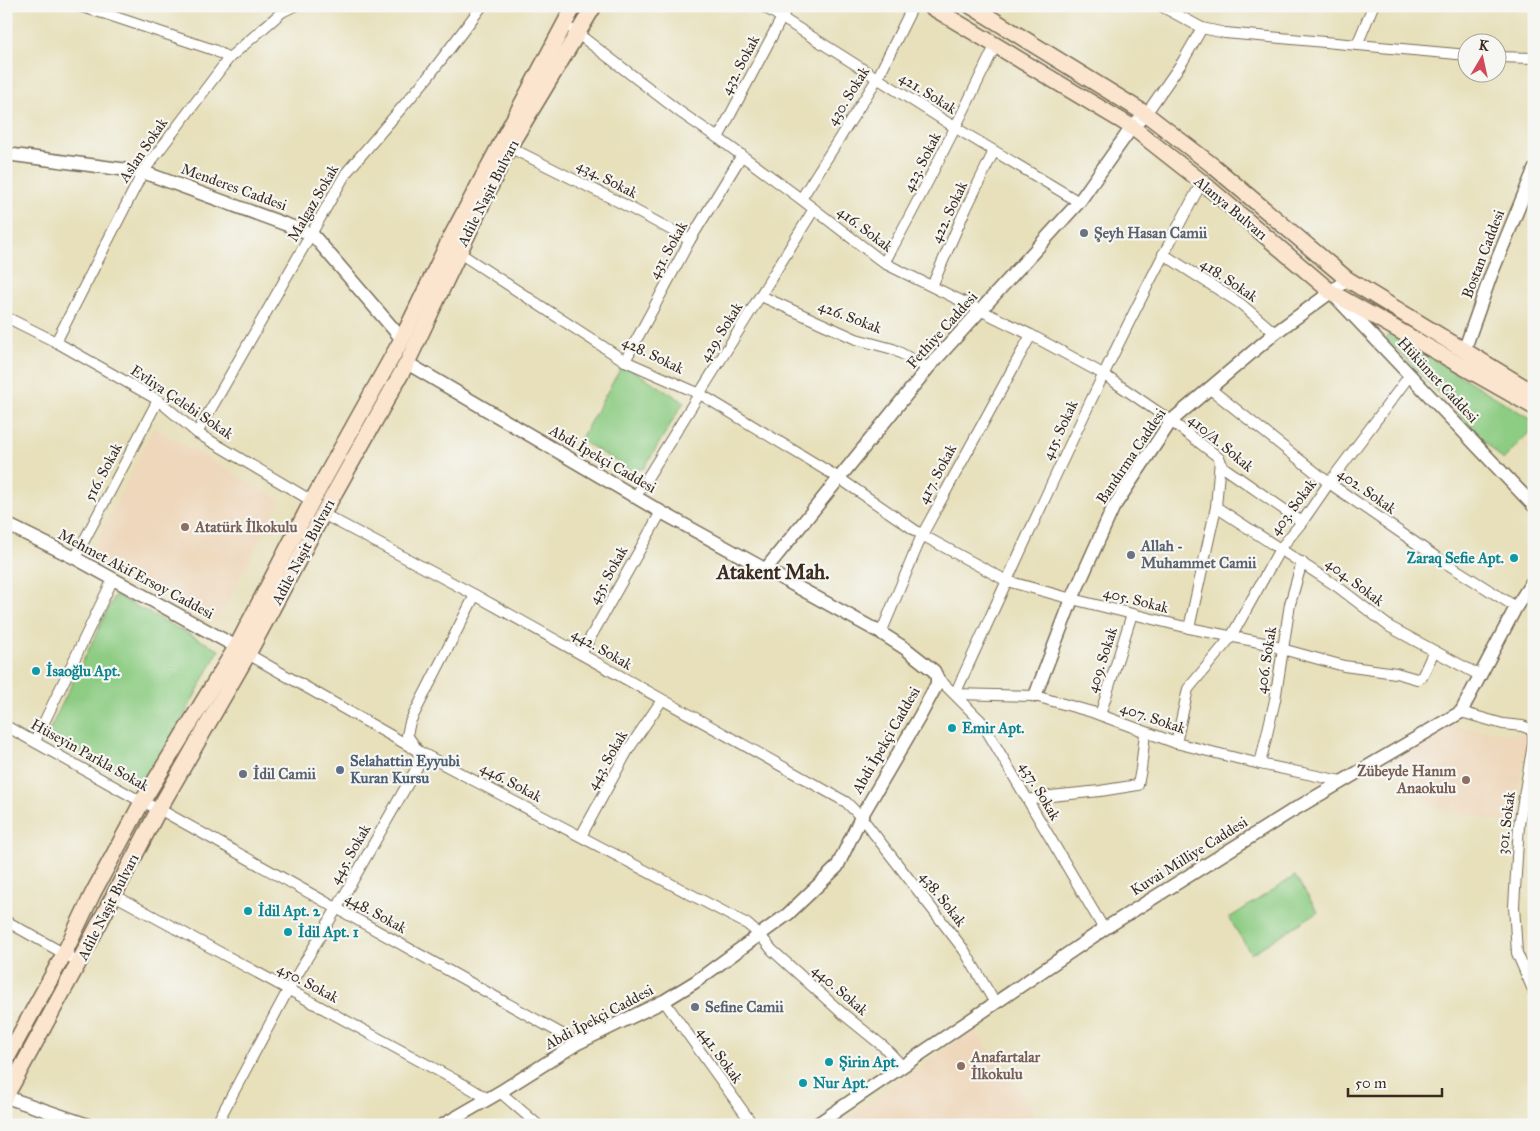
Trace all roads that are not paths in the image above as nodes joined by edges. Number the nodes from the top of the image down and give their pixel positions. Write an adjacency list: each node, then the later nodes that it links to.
1 (78, 6): 22 (street)
2 (294, 6): 12 (street, Aslan Sokak)
3 (482, 6): 39 (street, Malgaz Sokak)
4 (763, 6): 14 (street, 421. Sokak)
5 (788, 6): 14 (street, 432. Sokak)
6 (913, 6): 24 (street, 430. Sokak)
7 (930, 6): 19 (main road, Alanya Bulvarı)
8 (971, 6): 25 (main road, Alanya Bulvarı)
9 (1161, 6): 16 (street)
10 (1373, 6): 18 (street)
11 (573, 7): 13 (street); 15 (main road, Adile Naşit Bulvarı)
12 (280, 9): 22 (street, Aslan Sokak)
13 (592, 10): 17 (main road, Adile Naşit Bulvarı)
14 (782, 18): 24 (street, 421. Sokak); 28 (street, 432. Sokak)
15 (565, 23): 17 (street, 416. Sokak); 52 (main road, Adile Naşit Bulvarı)
16 (1202, 28): 18 (street); 25 (street)
17 (577, 34): 28 (street, 416. Sokak); 29 (main road, Adile Naşit Bulvarı)
18 (1357, 44): 20 (street)
19 (995, 46): 26 (main road, Alanya Bulvarı); 27 (street, 423. Sokak)
20 (1458, 53)
21 (1508, 57): 23 (street)
22 (229, 58): 34 (street, Aslan Sokak)
23 (1534, 58)
24 (877, 79): 27 (street, 421. Sokak); 36 (street, 430. Sokak)
25 (1146, 114): 26 (street, Fethiye Caddesi); 44 (main road, Alanya Bulvarı)
26 (1132, 127): 35 (main road, Alanya Bulvarı); 37 (street, Fethiye Caddesi)
27 (956, 128): 30 (street, 421. Sokak); 43 (street, 423. Sokak)
28 (718, 138): 32 (street, 416. Sokak)
29 (509, 147): 40 (street, 434. Sokak); 41 (main road, Adile Naşit Bulvarı)
30 (994, 151): 37 (street, 421. Sokak); 45 (street, 422. Sokak)
31 (6, 154): 34 (street, Menderes Caddesi)
32 (742, 155): 36 (street, 416. Sokak); 40 (street, 431. Sokak)
33 (1534, 170): 54 (street, Bostan Caddesi)
34 (143, 172): 39 (street, Menderes Caddesi); 53 (street, Aslan Sokak)
35 (1202, 182): 42 (street, 415. Sokak); 46 (main road, Alanya Bulvarı)
36 (801, 199): 38 (street, 416. Sokak)
37 (1079, 202): 48 (street, Fethiye Caddesi)
38 (814, 209): 43 (street, 416. Sokak); 47 (street, 429. Sokak)
39 (312, 234): 52 (street, Menderes Caddesi); 66 (street, Malgaz Sokak)
40 (690, 240): 55 (street, 431. Sokak)
41 (458, 252): 55 (street, 428. Sokak); 56 (main road, Adile Naşit Bulvarı)
42 (1163, 254): 50 (street, 418. Sokak); 58 (street, 415. Sokak)
43 (884, 263): 45 (street, 416. Sokak)
44 (1347, 280): 46 (street); 54 (main road, Alanya Bulvarı)
45 (932, 286): 48 (street, 416. Sokak)
46 (1331, 292): 50 (street, Bandırma Caddesi); 59 (street, Hükümet Caddesi); 64 (main road, Alanya Bulvarı)
47 (761, 296): 57 (street, 426. Sokak); 62 (street, 429. Sokak)
48 (980, 311): 51 (street, 416. Sokak); 57 (street, Fethiye Caddesi)
49 (6, 317): 53 (street, Evliya Çelebi Sokak)
50 (1275, 333): 60 (street, Bandırma Caddesi)
51 (1031, 335): 58 (street, 416. Sokak); 78 (street, 417. Sokak)
52 (402, 339): 71 (main road, Adile Naşit Bulvarı)
53 (56, 342): 63 (street, Evliya Çelebi Sokak)
54 (1464, 351): 61 (main road, Alanya Bulvarı)
55 (625, 361): 62 (street, 428. Sokak)
56 (407, 363): 70 (street, Abdi İpekçi Caddesi); 75 (main road, Adile Naşit Bulvarı)
57 (928, 368): 68 (street, Fethiye Caddesi)
58 (1102, 374): 65 (street, 416. Sokak); 85 (street, 415. Sokak)
59 (1410, 375): 69 (street, 403. Sokak); 72 (street, Hükümet Caddesi)
60 (1209, 388): 65 (street, Bandırma Caddesi); 69 (street, 402. Sokak)
61 (1534, 393)
62 (700, 394): 68 (street, 428. Sokak); 70 (street, 429. Sokak)
63 (158, 400): 66 (street, Evliya Çelebi Sokak); 80 (street, 516. Sokak)
64 (1534, 407)
65 (1171, 421): 67 (street, 410/A. Sokak); 87 (street, Bandırma Caddesi)
66 (197, 433): 71 (street, Evliya Çelebi Sokak)
67 (1220, 460): 73 (street); 76 (street, 410/A. Sokak)
68 (839, 478): 78 (street, 405. Sokak); 82 (street, Fethiye Caddesi)
69 (1329, 483): 76 (street, 403. Sokak); 88 (street, 402. Sokak)
70 (636, 496): 74 (street, Abdi İpekçi Caddesi)
71 (312, 501): 94 (main road, Adile Naşit Bulvarı)
72 (1534, 506)
73 (1216, 507): 79 (street, 404. Sokak); 90 (street)
74 (661, 512): 82 (street, Abdi İpekçi Caddesi); 96 (street, 435. Sokak)
75 (323, 514): 86 (street, 442. Sokak); 94 (main road, Adile Naşit Bulvarı)
76 (1302, 522): 79 (street, 403. Sokak)
77 (6, 524): 80 (street, Mehmet Akif Ersoy Caddesi)
78 (922, 535): 85 (street, 405. Sokak); 91 (street, 417. Sokak)
79 (1280, 549): 81 (street, 404. Sokak); 92 (street, 403. Sokak)
80 (75, 558): 83 (street, Mehmet Akif Ersoy Caddesi)
81 (1302, 562): 93 (street, 406. Sokak); 95 (street, 404. Sokak)
82 (765, 570): 91 (street, Abdi İpekçi Caddesi)
83 (113, 579): 94 (street, Mehmet Akif Ersoy Caddesi); 106 (street)
84 (1534, 579): 88 (street)
85 (1007, 581): 87 (street, 405. Sokak); 99 (street, 415. Sokak)
86 (475, 595): 96 (street, 442. Sokak); 108 (street)
87 (1072, 599): 89 (street, 405. Sokak); 100 (street, Bandırma Caddesi)
88 (1516, 608): 97 (street)
89 (1132, 614): 90 (street, 405. Sokak); 103 (street, 409. Sokak)
90 (1189, 628): 92 (street, 405. Sokak)
91 (881, 633): 98 (street, Abdi İpekçi Caddesi)
92 (1231, 637): 93 (street, 405. Sokak); 107 (street, 403. Sokak)
93 (1282, 649): 95 (street, 405. Sokak); 109 (street, 406. Sokak)
94 (242, 650): 108 (street, 446. Sokak); 113 (main road, Adile Naşit Bulvarı); 114 (main road, Adile Naşit Bulvarı)
95 (1434, 651): 97 (street, 404. Sokak)
96 (581, 654): 101 (street, 442. Sokak)
97 (1479, 675): 102 (street)
98 (938, 677): 99 (street, 437. Sokak); 115 (street, Abdi İpekçi Caddesi)
99 (954, 694): 100 (street, 407. Sokak); 112 (street, 437. Sokak)
100 (1035, 696): 103 (street, 407. Sokak)
101 (662, 700): 115 (street, 442. Sokak); 116 (street, 443. Sokak)
102 (1461, 712): 110 (street, Kuvai Milliye Caddesi); 111 (street, 301. Sokak)
103 (1100, 715): 105 (street, 407. Sokak)
104 (6, 726): 106 (street, Hüseyin Parkla Sokak)
105 (1145, 733): 107 (street, 407. Sokak); 112 (street)
106 (35, 741): 113 (street, Hüseyin Parkla Sokak)
107 (1176, 743): 109 (street, 407. Sokak)
108 (418, 751): 116 (street, 446. Sokak); 118 (street, 445. Sokak)
109 (1260, 764): 110 (street, 407. Sokak)
110 (1341, 782): 120 (street, Kuvai Milliye Caddesi)
111 (1530, 784): 124 (street, 301. Sokak)
112 (1028, 800): 120 (street, 437. Sokak)
113 (142, 802): 114 (street, Hüseyin Parkla Sokak); 122 (main road, Adile Naşit Bulvarı)
114 (159, 809): 117 (main road, Adile Naşit Bulvarı); 118 (street, 448. Sokak)
115 (860, 817): 121 (street, Abdi İpekçi Caddesi); 129 (street, 438. Sokak)
116 (582, 836): 121 (street, 446. Sokak)
117 (114, 895): 123 (main road, Adile Naşit Bulvarı); 126 (street, 450. Sokak)
118 (337, 908): 126 (street, 445. Sokak); 130 (street, 448. Sokak)
119 (6, 921): 122 (street)
120 (1104, 929): 129 (street, Kuvai Milliye Caddesi)
121 (760, 935): 128 (street, Abdi İpekçi Caddesi); 132 (street, 440. Sokak)
122 (64, 954): 123 (street); 131 (main road, Adile Naşit Bulvarı)
123 (80, 962): 134 (main road, Adile Naşit Bulvarı)
124 (1522, 968): 125 (street); 127 (street, 301. Sokak)
125 (1534, 969)
126 (288, 990): 135 (street, 450. Sokak); 137 (street, 445. Sokak)
127 (1534, 992)
128 (664, 1001): 130 (street, Abdi İpekçi Caddesi); 140 (street, 441. Sokak)
129 (995, 1003): 132 (street, Kuvai Milliye Caddesi)
130 (578, 1043): 133 (street, Abdi İpekçi Caddesi)
131 (6, 1060)
132 (902, 1066): 141 (street, Kuvai Milliye Caddesi)
133 (500, 1092): 135 (street, Abdi İpekçi Caddesi); 139 (street)
134 (6, 1097): 136 (street)
135 (488, 1100): 138 (street, Abdi İpekçi Caddesi)
136 (88, 1125)
137 (216, 1125)
138 (443, 1125)
139 (538, 1125)
140 (754, 1125)
141 (816, 1125)

